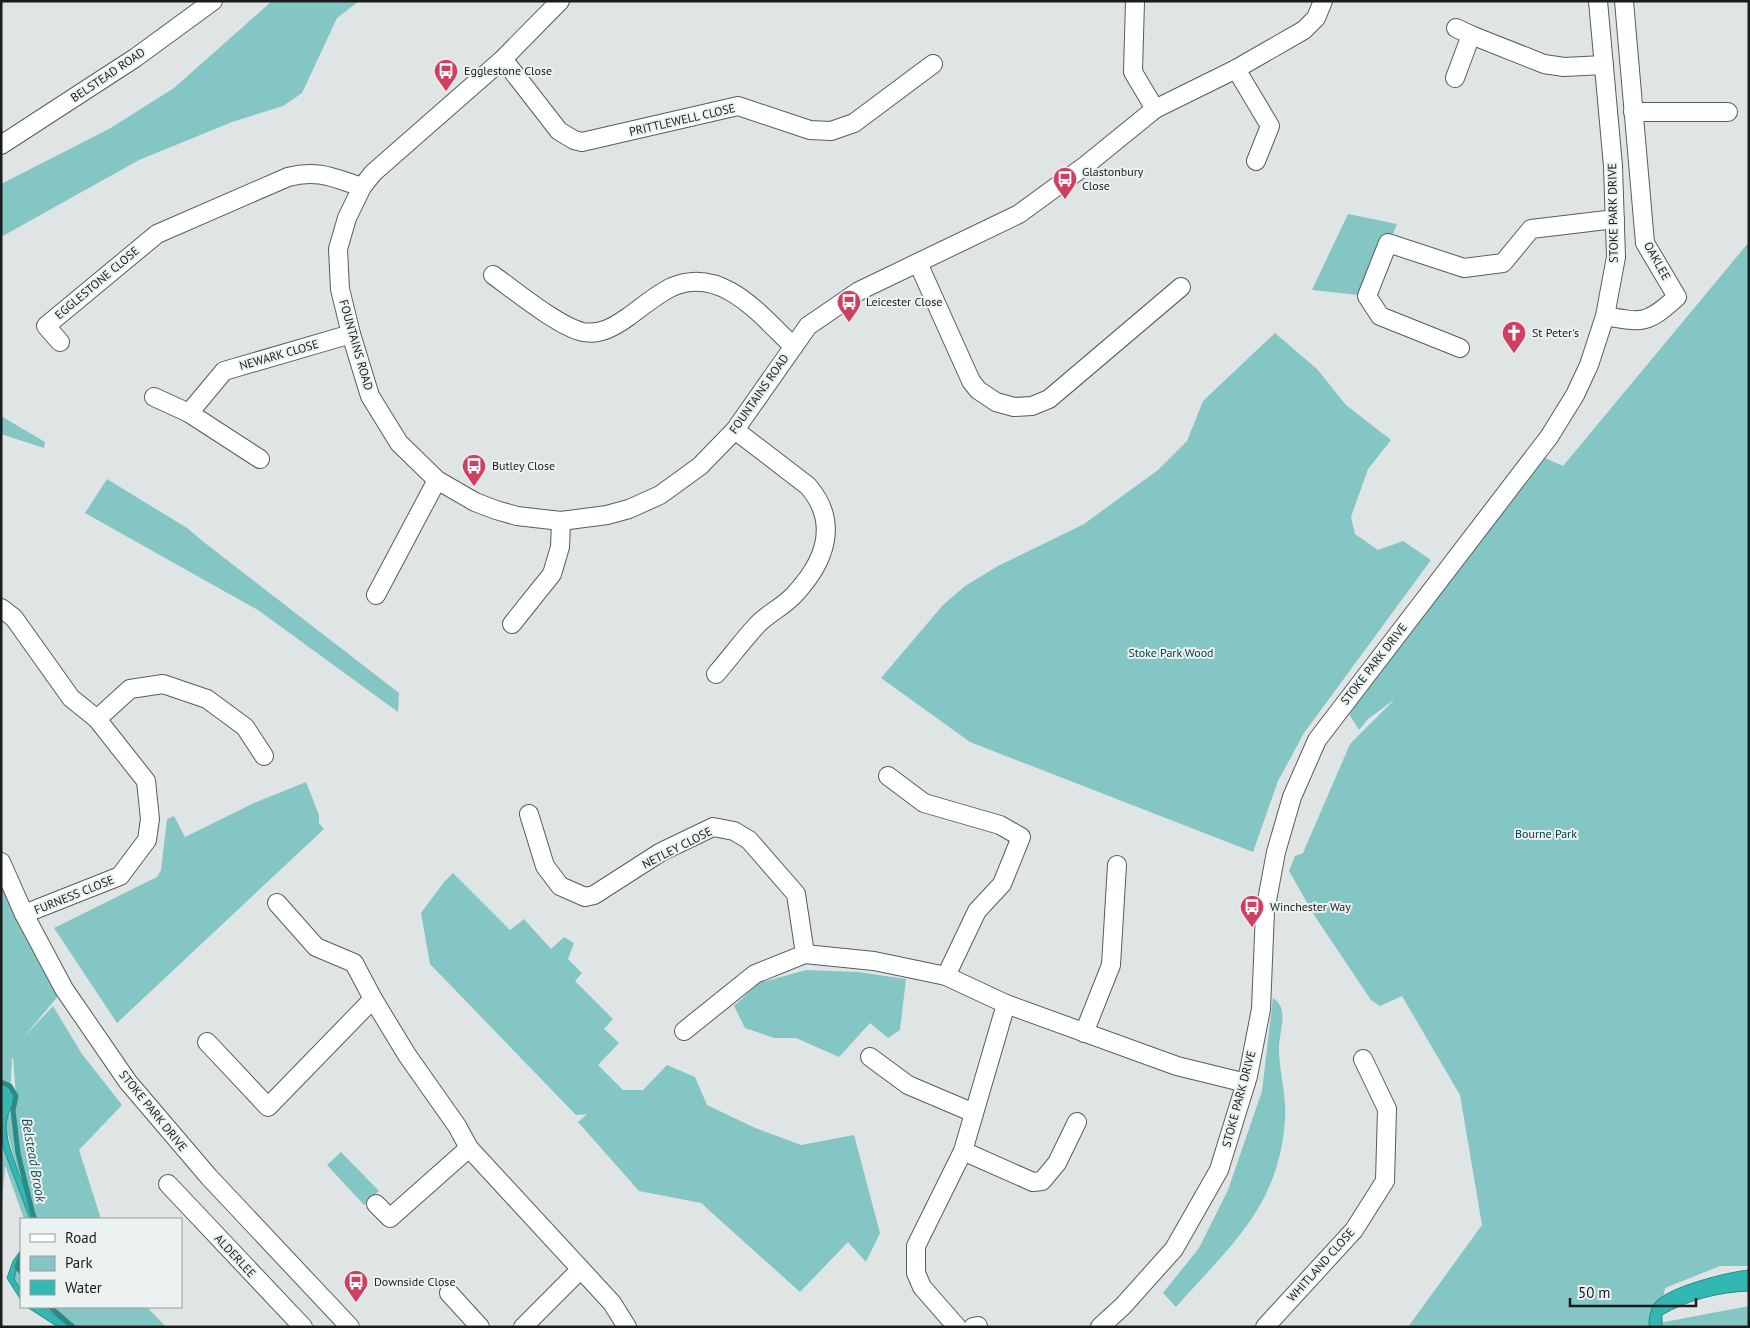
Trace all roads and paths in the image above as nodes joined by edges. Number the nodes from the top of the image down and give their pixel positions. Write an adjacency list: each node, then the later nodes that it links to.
1 (213, 1): 15 (street, BELSTEAD ROAD)
2 (560, 1): 7 (street, FOUNTAINS ROAD)
3 (1135, 1): 12 (street)
4 (1323, 1): 10 (street, FOUNTAINS ROAD)
5 (1598, 1): 9 (street, STOKE PARK DRIVE)
6 (1624, 1): 13 (street, OAKLEE)
7 (503, 59): 8 (street, PRITTLEWELL CLOSE); 17 (street, FOUNTAINS ROAD)
8 (934, 64)
9 (1604, 65): 11 (street); 18 (street, STOKE PARK DRIVE)
10 (1236, 69): 12 (street, FOUNTAINS ROAD); 16 (street)
11 (1455, 78)
12 (1155, 109): 19 (street, FOUNTAINS ROAD)
13 (1634, 112): 14 (street); 22 (street, OAKLEE)
14 (1728, 112)
15 (1, 145)
16 (1256, 161)
17 (362, 187): 23 (street, FOUNTAINS ROAD); 24 (street, EGGLESTONE CLOSE)
18 (1615, 220): 22 (street, STOKE PARK DRIVE); 26 (street)
19 (918, 263): 21 (street); 25 (street, FOUNTAINS ROAD)
20 (493, 275): 25 (street)
21 (1181, 287)
22 (1605, 316): 54 (street, STOKE PARK DRIVE)
23 (351, 334): 28 (street, NEWARK CLOSE); 31 (street, FOUNTAINS ROAD)
24 (60, 342)
25 (793, 346): 29 (street, FOUNTAINS ROAD)
26 (1460, 348)
27 (154, 397): 28 (street)
28 (189, 414): 30 (street)
29 (735, 430): 32 (street, FOUNTAINS ROAD); 36 (street)
30 (260, 459)
31 (437, 480): 32 (street, FOUNTAINS ROAD); 33 (street)
32 (561, 521): 35 (street)
33 (376, 595)
34 (1, 608): 37 (street, FURNESS CLOSE)
35 (512, 624)
36 (716, 674)
37 (96, 720): 38 (street); 44 (street, FURNESS CLOSE)
38 (264, 756)
39 (888, 776): 46 (street)
40 (529, 814): 45 (street, NETLEY CLOSE)
41 (1, 862): 44 (street, STOKE PARK DRIVE)
42 (1117, 865): 50 (street)
43 (277, 903): 47 (street)
44 (24, 914): 64 (street, STOKE PARK DRIVE)
45 (805, 954): 46 (street); 49 (street)
46 (946, 976): 48 (street)
47 (373, 1000): 51 (street); 57 (street)
48 (1006, 1004): 50 (street); 55 (street)
49 (684, 1031)
50 (1084, 1033): 54 (street)
51 (208, 1042)
52 (870, 1057): 55 (street)
53 (1363, 1059): 70 (street, WHITLAND CLOSE)
54 (1246, 1083): 69 (street, STOKE PARK DRIVE)
55 (974, 1113): 58 (street)
56 (1077, 1122): 58 (street)
57 (469, 1148): 60 (street); 61 (street)
58 (963, 1151): 68 (street)
59 (168, 1184): 63 (street, ALDERLEE)
60 (376, 1204)
61 (580, 1270): 66 (street); 67 (street)
62 (448, 1293): 65 (street)
63 (303, 1327)
64 (350, 1327)
65 (480, 1327)
66 (523, 1327)
67 (627, 1327)
68 (956, 1327)
69 (1100, 1327)
70 (1265, 1327)

